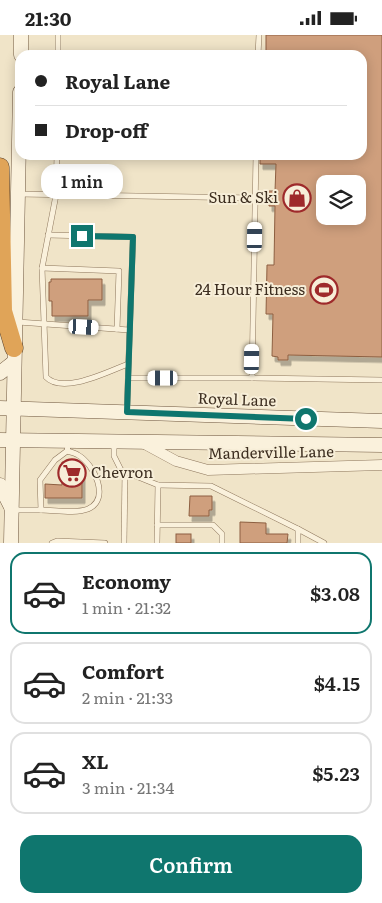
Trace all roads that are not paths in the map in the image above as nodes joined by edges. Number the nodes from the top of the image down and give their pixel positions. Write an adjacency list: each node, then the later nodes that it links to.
1 (21, 35): 4 (main road)
2 (58, 35): 5 (lane)
3 (259, 35): 6 (lane)
4 (21, 50)
5 (58, 50)
6 (258, 50)
7 (19, 160): 11 (main road)
8 (57, 160): 12 (lane)
9 (256, 160): 13 (lane)
10 (0, 167): 20 (highway)
11 (18, 194): 12 (lane); 16 (main road)
12 (56, 195): 13 (lane); 14 (lane)
13 (255, 197): 24 (lane)
14 (48, 235): 15 (lane); 19 (lane)
15 (42, 268): 17 (lane); 18 (lane)
16 (14, 322): 17 (lane); 20 (main road)
17 (42, 324): 18 (lane); 21 (lane)
18 (117, 329): 19 (lane)
19 (130, 330): 21 (lane)
20 (14, 355): 22 (main road); 26 (main road)
21 (128, 364): 23 (lane)
22 (0, 373)
23 (128, 378): 24 (lane); 27 (lane)
24 (252, 378): 25 (lane)
25 (382, 380)
26 (7, 408): 27 (main road, Royal Lane); 29 (main road)
27 (127, 412): 28 (main road, Royal Lane)
28 (382, 421)
29 (6, 440): 33 (main road); 38 (main road)
30 (114, 440): 31 (main road); 33 (main road); 35 (lane)
31 (138, 440): 32 (main road); 34 (street, Manderville Lane)
32 (382, 445)
33 (68, 446): 39 (lane); 39 (lane)
34 (382, 465)
35 (125, 471): 37 (lane); 45 (lane)
36 (0, 485): 38 (main road)
37 (158, 485): 40 (lane); 41 (lane)
38 (13, 510): 39 (lane); 42 (main road)
39 (41, 510)
40 (157, 525): 46 (lane); 47 (lane)
41 (298, 529): 48 (lane); 49 (lane)
42 (11, 543)
43 (52, 543): 44 (lane)
44 (105, 543)
45 (124, 543)
46 (156, 543)
47 (222, 543)
48 (298, 543)
49 (324, 543)

